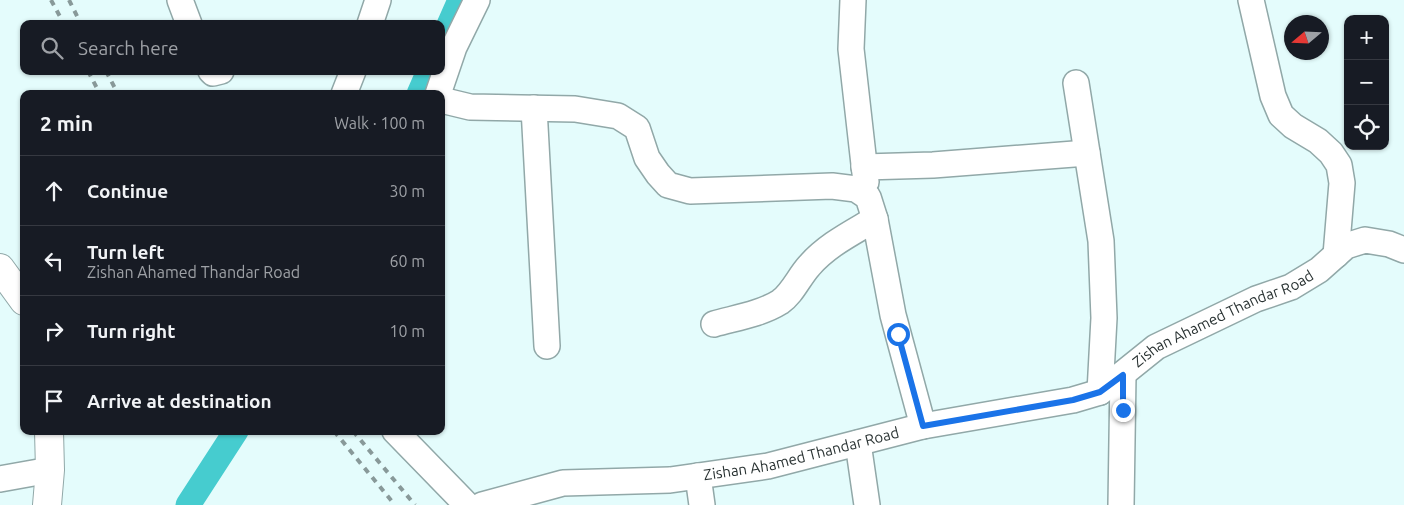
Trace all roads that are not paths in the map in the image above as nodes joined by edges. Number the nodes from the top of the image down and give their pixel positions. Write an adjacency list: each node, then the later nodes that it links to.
1 (180, 0): 6 (street)
2 (378, 0): 7 (street)
3 (477, 0): 8 (street)
4 (853, 0): 17 (street)
5 (1252, 0): 20 (street)
6 (188, 20)
7 (371, 20)
8 (445, 73)
9 (351, 75): 12 (street)
10 (444, 75): 13 (street)
11 (1076, 83): 16 (street)
12 (345, 90)
13 (439, 90)
14 (445, 101): 15 (street)
15 (534, 108): 18 (street); 24 (street)
16 (1087, 153): 17 (street); 26 (street)
17 (864, 167): 18 (street)
18 (872, 208): 23 (street); 27 (street)
19 (1404, 250): 20 (street, Zishan Ahamed Thandar Road)
20 (1336, 255): 25 (street, Zishan Ahamed Thandar Road)
21 (0, 268): 22 (street)
22 (20, 295)
23 (714, 324)
24 (547, 346)
25 (1123, 375): 26 (street, Zishan Ahamed Thandar Road); 39 (street)
26 (1100, 392): 27 (street, Zishan Ahamed Thandar Road)
27 (923, 426): 30 (street, Zishan Ahamed Thandar Road)
28 (48, 435): 31 (street)
29 (399, 435): 35 (street)
30 (858, 443): 32 (street, Zishan Ahamed Thandar Road); 38 (street)
31 (50, 470): 33 (street); 34 (street)
32 (698, 476): 36 (street, Zishan Ahamed Thandar Road); 37 (street)
33 (0, 478)
34 (47, 505)
35 (466, 505)
36 (482, 505)
37 (702, 505)
38 (867, 505)
39 (1121, 505)

